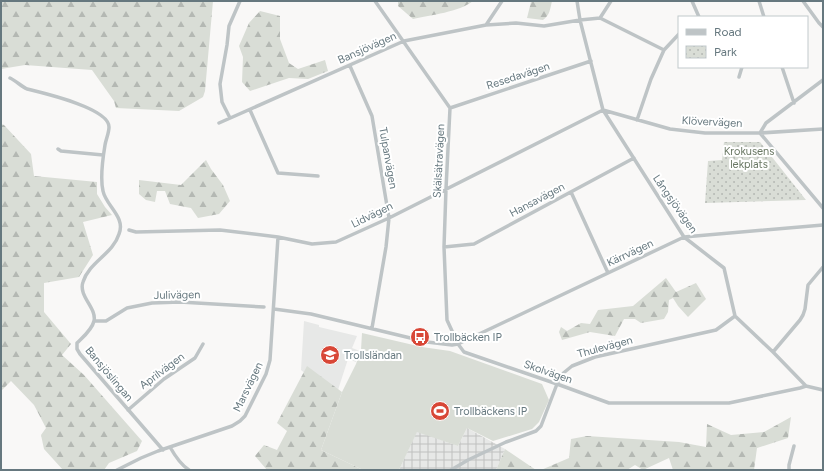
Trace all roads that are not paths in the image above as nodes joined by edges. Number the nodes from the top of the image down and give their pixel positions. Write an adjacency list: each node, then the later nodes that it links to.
1 (240, 1): 29 (street)
2 (375, 1): 16 (street)
3 (502, 1): 13 (street)
4 (577, 1): 12 (street, Långsjövägen)
5 (611, 1): 11 (street)
6 (692, 1): 9 (street)
7 (759, 1): 10 (street)
8 (803, 1): 14 (street)
9 (697, 16)
10 (764, 16)
11 (600, 18): 12 (street, Bansjövägen); 17 (street)
12 (580, 20): 13 (street, Bansjövägen); 18 (street, Långsjövägen)
13 (486, 25): 16 (street, Bansjövägen)
14 (823, 27)
15 (678, 35): 17 (street)
16 (404, 41): 19 (street, Bansjövägen); 26 (street)
17 (664, 50): 30 (street)
18 (590, 61): 26 (street, Resedavägen); 28 (street, Långsjövägen)
19 (350, 66): 27 (street, Bansjövägen); 41 (street, Tulpanvägen)
20 (742, 68): 22 (street)
21 (782, 68): 25 (street)
22 (739, 77)
23 (10, 78): 35 (street)
24 (823, 80): 25 (street)
25 (794, 103): 33 (street)
26 (450, 108): 38 (street, Skälsätravägen)
27 (250, 110): 29 (street, Bansjövägen); 37 (street)
28 (603, 110): 30 (street, Klövervägen); 36 (street, Långsjövägen); 38 (street, Lidvägen)
29 (230, 118): 31 (street, Bansjövägen)
30 (637, 120): 33 (street, Klövervägen)
31 (219, 123)
32 (823, 129): 33 (street, Klövervägen)
33 (760, 133): 40 (street)
34 (58, 149): 35 (street)
35 (103, 155): 52 (street)
36 (634, 158): 39 (street, Hansavägen); 45 (street, Långsjövägen)
37 (318, 176)
38 (446, 189): 41 (street, Lidvägen); 46 (street, Skälsätravägen)
39 (571, 192): 46 (street, Hansavägen); 48 (street)
40 (823, 208)
41 (389, 218): 44 (street, Lidvägen); 53 (street, Tulpanvägen)
42 (823, 225): 45 (street, Kärrvägen)
43 (129, 230): 44 (street, Lidvägen)
44 (278, 237): 50 (street, Marsvägen)
45 (684, 237): 48 (street, Kärrvägen); 51 (street, Långsjövägen)
46 (444, 247): 55 (street, Skälsätravägen)
47 (823, 267): 56 (street)
48 (608, 273): 55 (street, Kärrvägen)
49 (264, 307): 52 (street, Julivägen)
50 (274, 309): 53 (street); 62 (street, Marsvägen)
51 (735, 316): 56 (street); 57 (street, Thulevägen)
52 (94, 321): 60 (street, Bansjöslingan)
53 (372, 328): 55 (street)
54 (203, 344): 60 (street, Aprilvägen)
55 (458, 344): 57 (street, Skolvägen)
56 (772, 352): 58 (street)
57 (556, 384): 58 (street, Skolvägen); 66 (street, Thulevägen)
58 (806, 386): 59 (street, Skolvägen)
59 (823, 390)
60 (128, 410): 63 (street, Bansjöslingan)
61 (794, 446): 67 (street)
62 (170, 447): 63 (street, Marsvägen); 65 (street)
63 (163, 450): 64 (street, Marsvägen)
64 (117, 470)
65 (189, 470)
66 (451, 470)
67 (789, 470)

